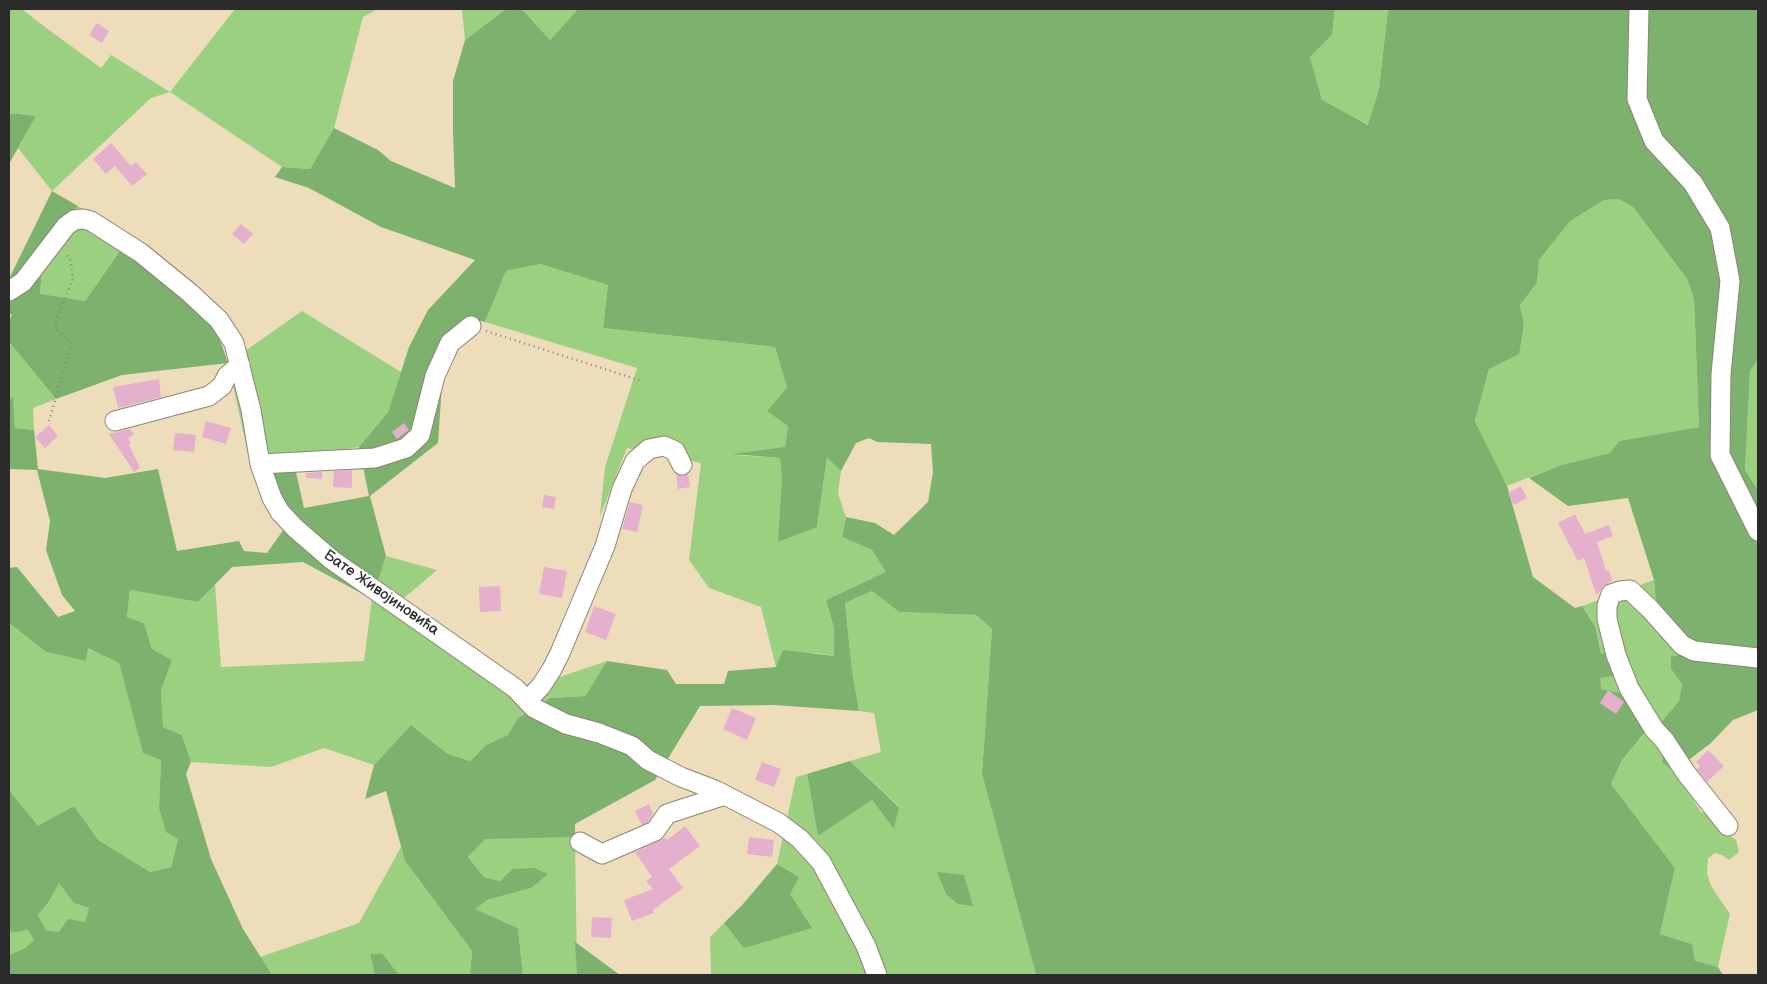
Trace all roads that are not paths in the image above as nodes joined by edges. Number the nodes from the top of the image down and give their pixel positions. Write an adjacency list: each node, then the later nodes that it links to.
1 (1639, 9): 8 (street)
2 (9, 291): 4 (street, Бате Живојиновића)
3 (470, 326): 6 (street)
4 (240, 365): 5 (street); 6 (street, Бате Живојиновића)
5 (115, 421)
6 (260, 464): 10 (street, Бате Живојиновића)
7 (682, 465): 10 (street)
8 (1758, 531)
9 (1758, 658): 12 (street)
10 (527, 701): 11 (street, Бате Живојиновића)
11 (725, 795): 13 (street); 14 (street, Бате Живојиновића)
12 (1728, 826)
13 (580, 842)
14 (877, 975)

